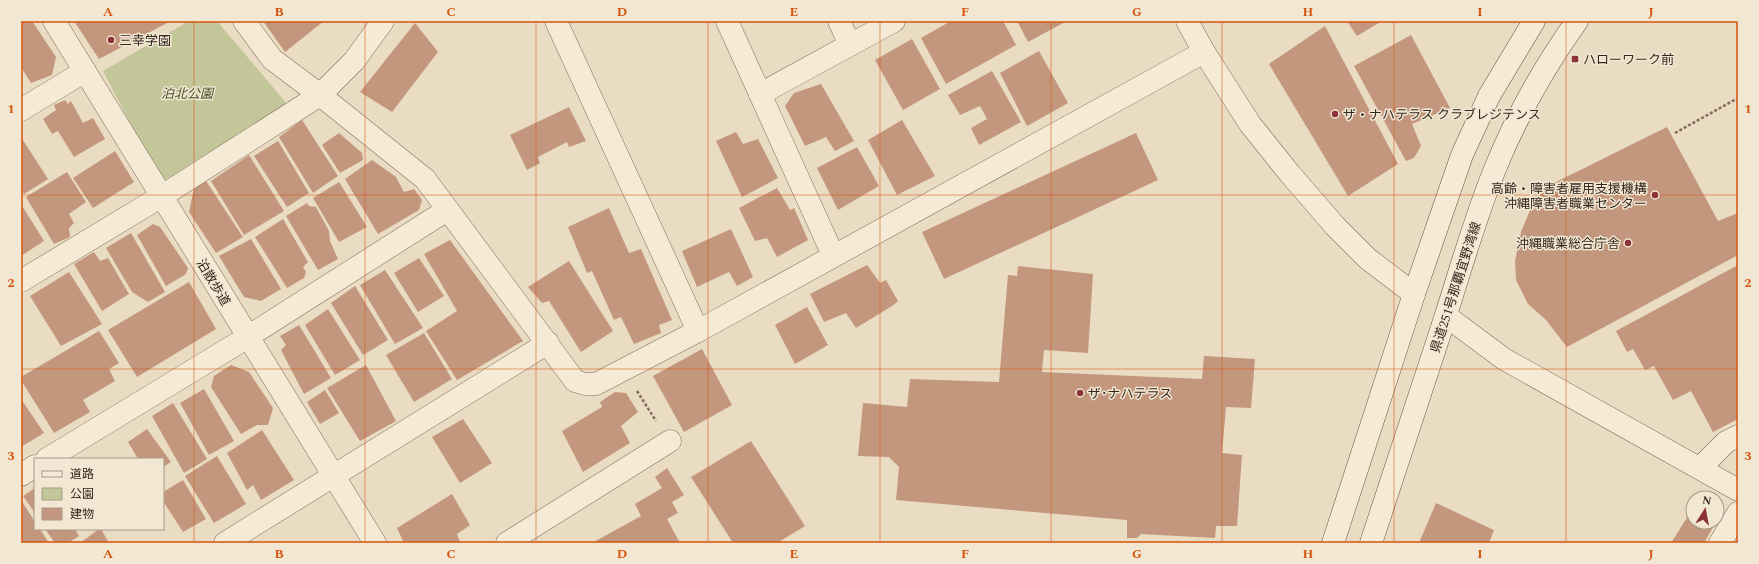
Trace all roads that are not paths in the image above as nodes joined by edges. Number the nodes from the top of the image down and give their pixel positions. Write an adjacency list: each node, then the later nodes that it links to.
1 (54, 21): 13 (street, 泊散歩道)
2 (244, 21): 15 (street)
3 (383, 21): 15 (street)
4 (556, 21): 23 (street)
5 (728, 21): 14 (street)
6 (839, 21): 11 (street)
7 (894, 21): 11 (street)
8 (1187, 21): 12 (street)
9 (1534, 21): 21 (street)
10 (1577, 21): 22 (street, 県道251号那覇宜野湾線)
11 (850, 45): 14 (street)
12 (1204, 52): 19 (street); 21 (street)
13 (85, 71): 16 (street); 17 (street, 泊散歩道)
14 (760, 94): 19 (street)
15 (320, 95): 17 (street); 18 (street)
16 (21, 110)
17 (162, 196): 20 (street); 24 (street, 泊散歩道)
18 (447, 210): 24 (street); 25 (street)
19 (833, 255): 23 (street)
20 (21, 281)
21 (1414, 294): 38 (street)
22 (1446, 316): 30 (street); 39 (street, 県道251号那覇宜野湾線)
23 (698, 331): 25 (street)
24 (248, 337): 28 (street); 32 (street, 泊散歩道)
25 (548, 343): 32 (street)
26 (1738, 436): 30 (street)
27 (670, 441): 37 (street)
28 (49, 458)
29 (34, 467): 31 (street)
30 (1700, 468): 33 (street)
31 (21, 475)
32 (333, 476): 35 (street); 36 (street, 泊散歩道)
33 (1738, 490)
34 (1738, 513): 40 (street)
35 (225, 543)
36 (375, 543)
37 (507, 543)
38 (1333, 543)
39 (1371, 543)
40 (1720, 543)

